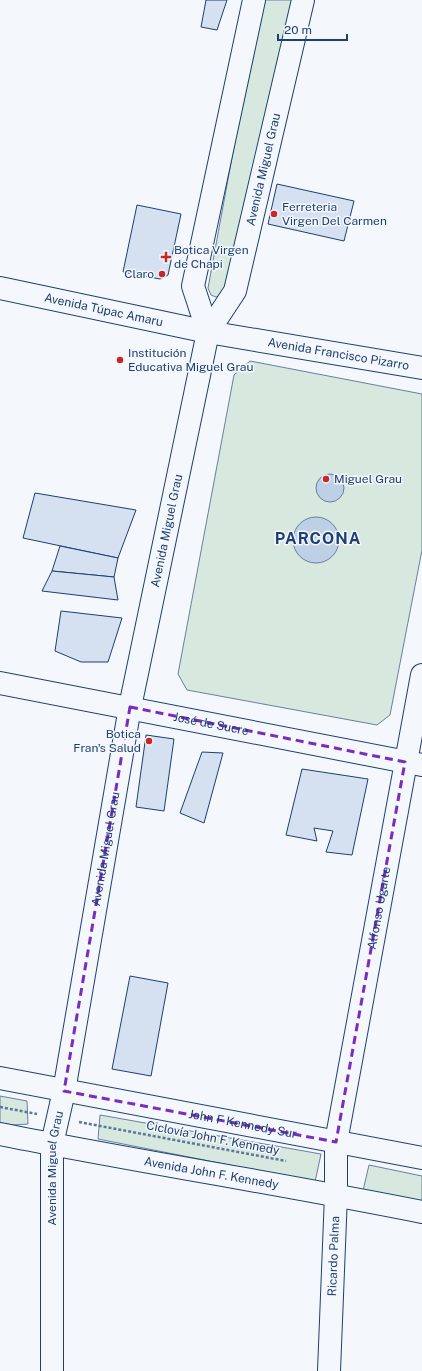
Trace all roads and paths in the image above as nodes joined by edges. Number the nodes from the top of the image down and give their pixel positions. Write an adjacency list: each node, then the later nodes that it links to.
1 (254, 0): 4 (street, Avenida Miguel Grau)
2 (303, 0): 4 (street, Avenida Miguel Grau)
3 (0, 288): 4 (street, Avenida Túpac Amaru)
4 (208, 332): 5 (street, Avenida Francisco Pizarro); 8 (street, Avenida Miguel Grau)
5 (422, 368)
6 (422, 675): 9 (street, Alfonso Ugarte)
7 (0, 683): 8 (street, José de Sucre)
8 (130, 707): 9 (street, José de Sucre); 11 (street, Avenida Miguel Grau)
9 (414, 763): 15 (street, Alfonso Ugarte)
10 (0, 1078): 11 (street)
11 (64, 1091): 13 (street, Avenida Miguel Grau); 15 (street, John F Kennedy Sur)
12 (0, 1107): 13 (path, Ciclovía John F. Kennedy)
13 (57, 1118): 16 (street, Avenida Miguel Grau); 18 (path, Ciclovía John F. Kennedy)
14 (0, 1134): 16 (street, Avenida John F. Kennedy)
15 (336, 1142): 17 (street, John F Kennedy Sur); 19 (street, Ricardo Palma)
16 (52, 1144): 19 (street, Avenida John F. Kennedy); 21 (street, Avenida Miguel Grau)
17 (422, 1158)
18 (290, 1162)
19 (336, 1195): 20 (street, Avenida John F. Kennedy); 22 (street, Ricardo Palma)
20 (422, 1212)
21 (52, 1371)
22 (329, 1371)

